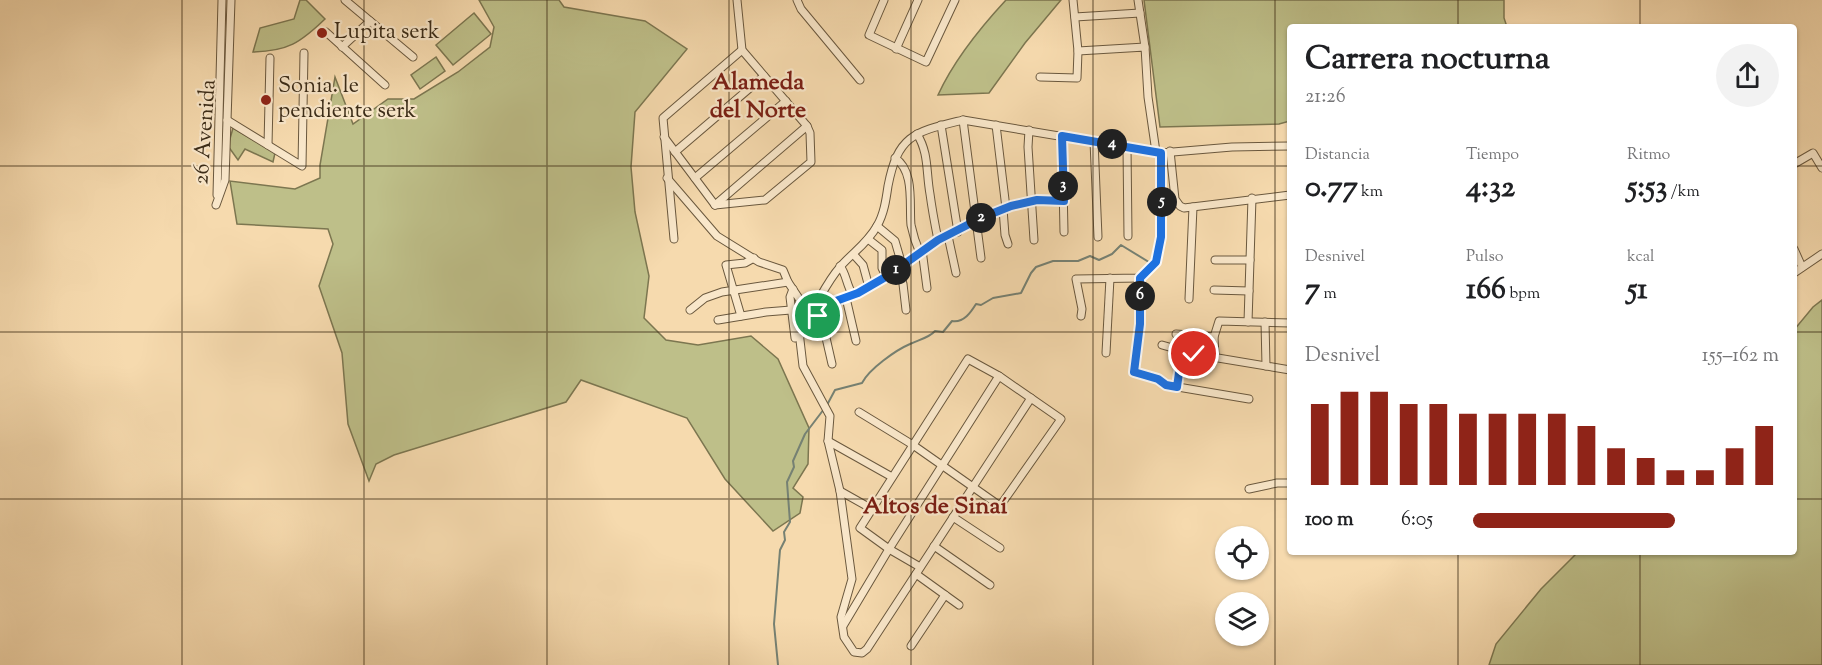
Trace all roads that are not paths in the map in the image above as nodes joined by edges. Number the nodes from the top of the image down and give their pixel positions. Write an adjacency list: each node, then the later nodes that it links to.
1 (222, 0): 28 (street, 26 Avenida)
2 (231, 0): 28 (street, 26 Avenida)
3 (345, 0): 13 (street)
4 (738, 0): 18 (street)
5 (797, 0): 25 (street)
6 (884, 0): 17 (street)
7 (918, 0): 17 (street)
8 (956, 0): 17 (street)
9 (1073, 0): 12 (street)
10 (1138, 0): 11 (street)
11 (1140, 13): 12 (street); 16 (street)
12 (1075, 17): 19 (street)
13 (370, 21): 15 (street); 21 (street)
14 (326, 32): 15 (street)
15 (342, 47): 26 (street)
16 (1145, 47): 19 (street); 43 (street)
17 (896, 49)
18 (742, 50): 23 (street); 36 (street)
19 (1078, 51): 24 (street)
20 (304, 53): 38 (street)
21 (413, 57)
22 (270, 58): 38 (street)
23 (764, 76): 27 (street); 42 (street)
24 (1040, 77)
25 (860, 80)
26 (386, 85)
27 (786, 101): 32 (street); 48 (street)
28 (227, 120): 38 (street)
29 (963, 120): 30 (street); 31 (street); 56 (street)
30 (941, 125): 34 (street); 58 (street)
31 (996, 125): 33 (street); 55 (street)
32 (807, 126): 53 (street); 53 (street)
33 (1029, 130): 35 (street); 52 (street)
34 (917, 134): 44 (street); 65 (street)
35 (1062, 136): 37 (street); 51 (street)
36 (664, 137): 42 (street); 47 (street)
37 (1094, 141): 40 (street); 62 (street)
38 (268, 145)
39 (1287, 146): 41 (street)
40 (1127, 147): 43 (street); 61 (street)
41 (1170, 151): 43 (street); 54 (street)
42 (675, 152): 48 (street)
43 (1159, 152): 83 (street)
44 (895, 158): 57 (street); 68 (street)
45 (1797, 162): 46 (street)
46 (1822, 168)
47 (667, 178): 63 (street); 72 (street)
48 (695, 178): 53 (street)
49 (1287, 195): 50 (street)
50 (1252, 198): 54 (street); 75 (street)
51 (1064, 201): 52 (street); 59 (street)
52 (1030, 202): 55 (street); 66 (street)
53 (716, 205)
54 (1193, 207): 92 (street)
55 (1004, 209): 56 (street); 67 (street)
56 (977, 220): 58 (street); 73 (street)
57 (878, 226): 64 (street); 77 (street)
58 (958, 232): 60 (street)
59 (1064, 232)
60 (948, 236): 65 (street); 80 (street)
61 (1128, 236)
62 (1098, 237)
63 (674, 239)
64 (868, 239): 70 (street); 81 (street)
65 (938, 240): 68 (street)
66 (1034, 240)
67 (1008, 244)
68 (921, 252): 77 (street); 86 (street)
69 (1822, 254): 78 (street)
70 (854, 255): 76 (street); 85 (street)
71 (1797, 256): 78 (street)
72 (754, 258): 84 (street); 89 (street)
73 (981, 258)
74 (1215, 260): 75 (street)
75 (1250, 260): 88 (street)
76 (840, 266): 91 (street); 93 (street)
77 (900, 267): 81 (street); 96 (street)
78 (1802, 267): 79 (street)
79 (1797, 271)
80 (956, 273)
81 (886, 276): 85 (street)
82 (1110, 278): 83 (street); 98 (street); 109 (street)
83 (1140, 278): 115 (street)
84 (788, 282): 89 (street); 90 (street)
85 (869, 286): 91 (street)
86 (927, 288)
87 (1214, 290): 88 (street)
88 (1249, 291): 100 (street)
89 (734, 292): 94 (street); 97 (street)
90 (795, 293): 95 (street); 104 (street)
91 (850, 296): 93 (street); 106 (street)
92 (1190, 299)
93 (815, 306): 111 (street)
94 (690, 310)
95 (791, 310): 97 (street); 104 (street)
96 (906, 310)
97 (741, 316): 99 (street)
98 (1081, 316)
99 (718, 321)
100 (1248, 322): 101 (street); 105 (street)
101 (1265, 322): 102 (street); 112 (street)
102 (1287, 322)
103 (1176, 334): 105 (street)
104 (800, 336): 119 (street)
105 (1214, 338): 110 (street)
106 (856, 341)
107 (1162, 345): 108 (street)
108 (1182, 351): 110 (street); 115 (street)
109 (1106, 353)
110 (1215, 356): 112 (street)
111 (832, 364)
112 (1266, 366): 113 (street)
113 (1287, 370)
114 (999, 376): 116 (street); 120 (street); 121 (street)
115 (1177, 387): 117 (street)
116 (1030, 398): 124 (street); 124 (street)
117 (1248, 399)
118 (858, 412): 120 (street)
119 (828, 441): 122 (street); 126 (street)
120 (913, 445): 121 (street); 122 (street)
121 (942, 466): 124 (street); 131 (street)
122 (892, 477): 127 (street)
123 (1287, 483): 125 (street)
124 (972, 487): 128 (street)
125 (1249, 489)
126 (840, 492): 127 (street); 137 (street)
127 (872, 509): 131 (street)
128 (953, 517): 129 (street); 130 (street)
129 (934, 546): 132 (street); 134 (street)
130 (1000, 548)
131 (889, 549): 132 (street); 137 (street)
132 (920, 567): 133 (street)
133 (916, 574): 135 (street); 137 (street)
134 (990, 585)
135 (945, 595): 136 (street); 138 (street)
136 (959, 605)
137 (843, 626)
138 (911, 646)

